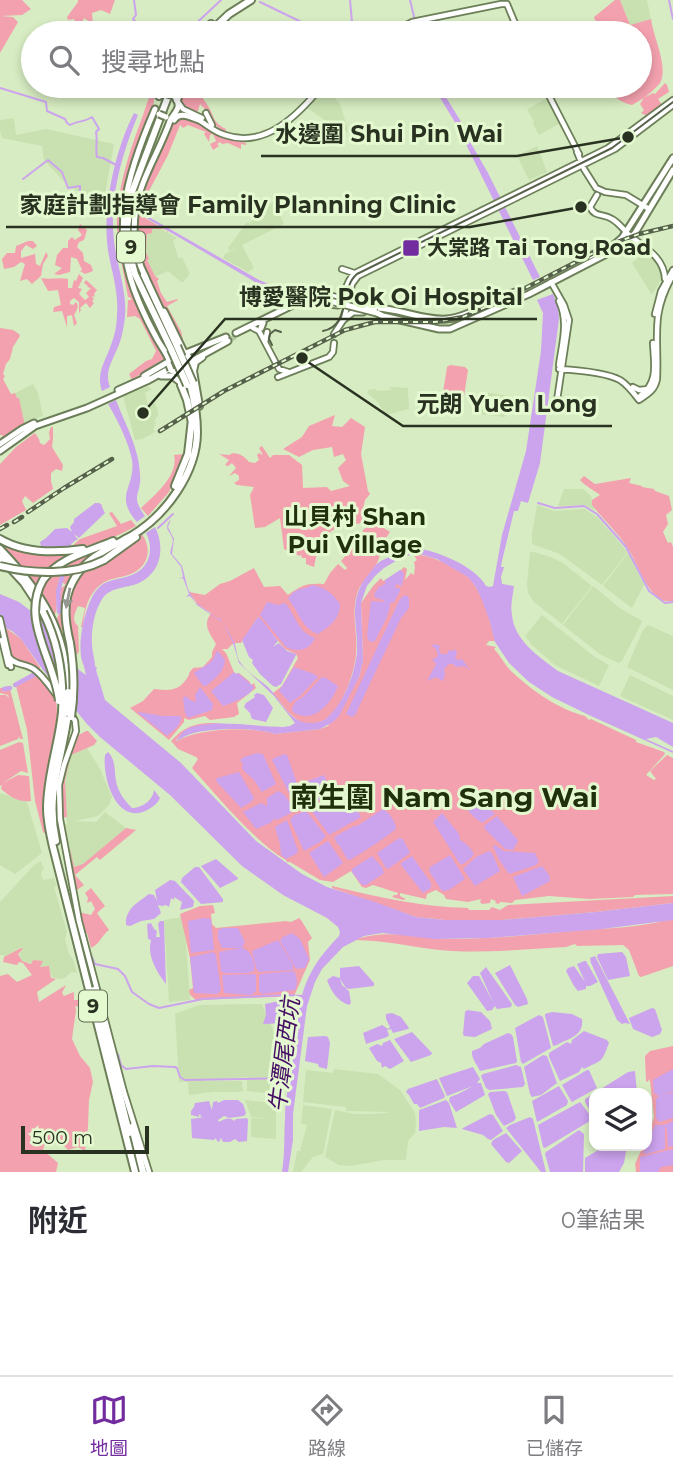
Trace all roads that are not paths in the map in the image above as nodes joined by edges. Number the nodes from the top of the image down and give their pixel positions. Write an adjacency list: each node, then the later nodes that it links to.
1 (248, 0): 3 (highway); 4 (highway)
2 (506, 3): 5 (main road); 6 (main road)
3 (216, 21)
4 (222, 21)
5 (414, 21)
6 (514, 21)
7 (160, 98): 16 (main road)
8 (169, 98): 40 (highway, 9)
9 (170, 98): 53 (highway, 9)
10 (173, 98): 14 (main road, bridge)
11 (310, 98): 20 (main road)
12 (312, 98): 19 (main road)
13 (550, 98): 24 (main road)
14 (176, 99): 18 (main road); 19 (main road)
15 (673, 102): 23 (main road)
16 (157, 112): 18 (main road, bridge); 33 (main road)
17 (206, 113): 20 (main road)
18 (172, 114): 19 (main road); 21 (main road)
19 (201, 120): 20 (main road); 21 (main road)
20 (212, 125)
21 (161, 146): 38 (main road)
22 (673, 158): 31 (main road)
23 (592, 159): 24 (main road); 24 (main road)
24 (583, 164): 25 (main road); 25 (main road); 25 (main road); 27 (main road)
25 (573, 168): 30 (main road)
26 (673, 170): 31 (main road)
27 (596, 188): 28 (main road); 29 (main road)
28 (604, 192): 29 (main road); 31 (main road)
29 (597, 195): 32 (main road)
30 (495, 206): 36 (main road); 43 (main road)
31 (646, 207): 32 (main road)
32 (629, 235): 34 (main road); 37 (main road); 39 (main road)
33 (124, 244): 40 (highway); 56 (main road)
34 (590, 256)
35 (342, 269): 36 (main road)
36 (355, 273): 43 (main road)
37 (669, 273): 47 (main road); 47 (main road)
38 (144, 275): 53 (highway); 55 (main road)
39 (550, 283): 44 (main road); 57 (main road)
40 (141, 290): 53 (highway, 9)
41 (515, 292): 44 (main road)
42 (304, 301): 43 (main road); 43 (main road, bridge); 46 (main road)
43 (344, 302): 44 (main road, bridge); 44 (main road); 45 (main road); 45 (main road)
44 (379, 311): 45 (main road)
45 (342, 316): 50 (main road)
46 (258, 326): 49 (main road); 51 (main road)
47 (654, 330): 64 (main road); 65 (main road)
48 (267, 332): 51 (main road)
49 (237, 334)
50 (334, 334)
51 (265, 343): 58 (main road)
52 (334, 343): 58 (main road)
53 (174, 348): 62 (highway, 9, bridge)
54 (202, 357): 55 (main road); 55 (main road); 62 (highway)
55 (188, 358): 56 (main road); 56 (main road); 62 (highway)
56 (171, 367): 59 (main road); 61 (main road); 62 (main road); 68 (main road)
57 (561, 367): 63 (main road); 65 (main road); 66 (main road)
58 (292, 372): 60 (main road)
59 (161, 376): 61 (main road); 62 (main road)
60 (278, 377)
61 (149, 380): 68 (main road)
62 (187, 383): 67 (highway, 9)
63 (633, 387): 64 (main road); 65 (main road)
64 (648, 389): 65 (main road)
65 (639, 398)
66 (555, 405)
67 (195, 427): 69 (highway, 9); 71 (highway, 9)
68 (0, 447)
69 (150, 523): 74 (highway, bridge); 79 (highway, 9, one-way to 79, bridge)
70 (0, 539): 71 (highway)
71 (101, 546): 79 (highway, 9, bridge)
72 (0, 549): 75 (highway)
73 (0, 557): 75 (highway)
74 (0, 566)
75 (45, 611): 79 (highway, bridge)
76 (0, 619): 77 (main road)
77 (1, 630): 78 (main road); 78 (main road)
78 (12, 666): 82 (main road)
79 (65, 717): 80 (highway, 9); 80 (highway, 9)
80 (64, 881): 81 (highway, 9); 81 (highway, 9)
81 (137, 1172)
82 (149, 1172)

